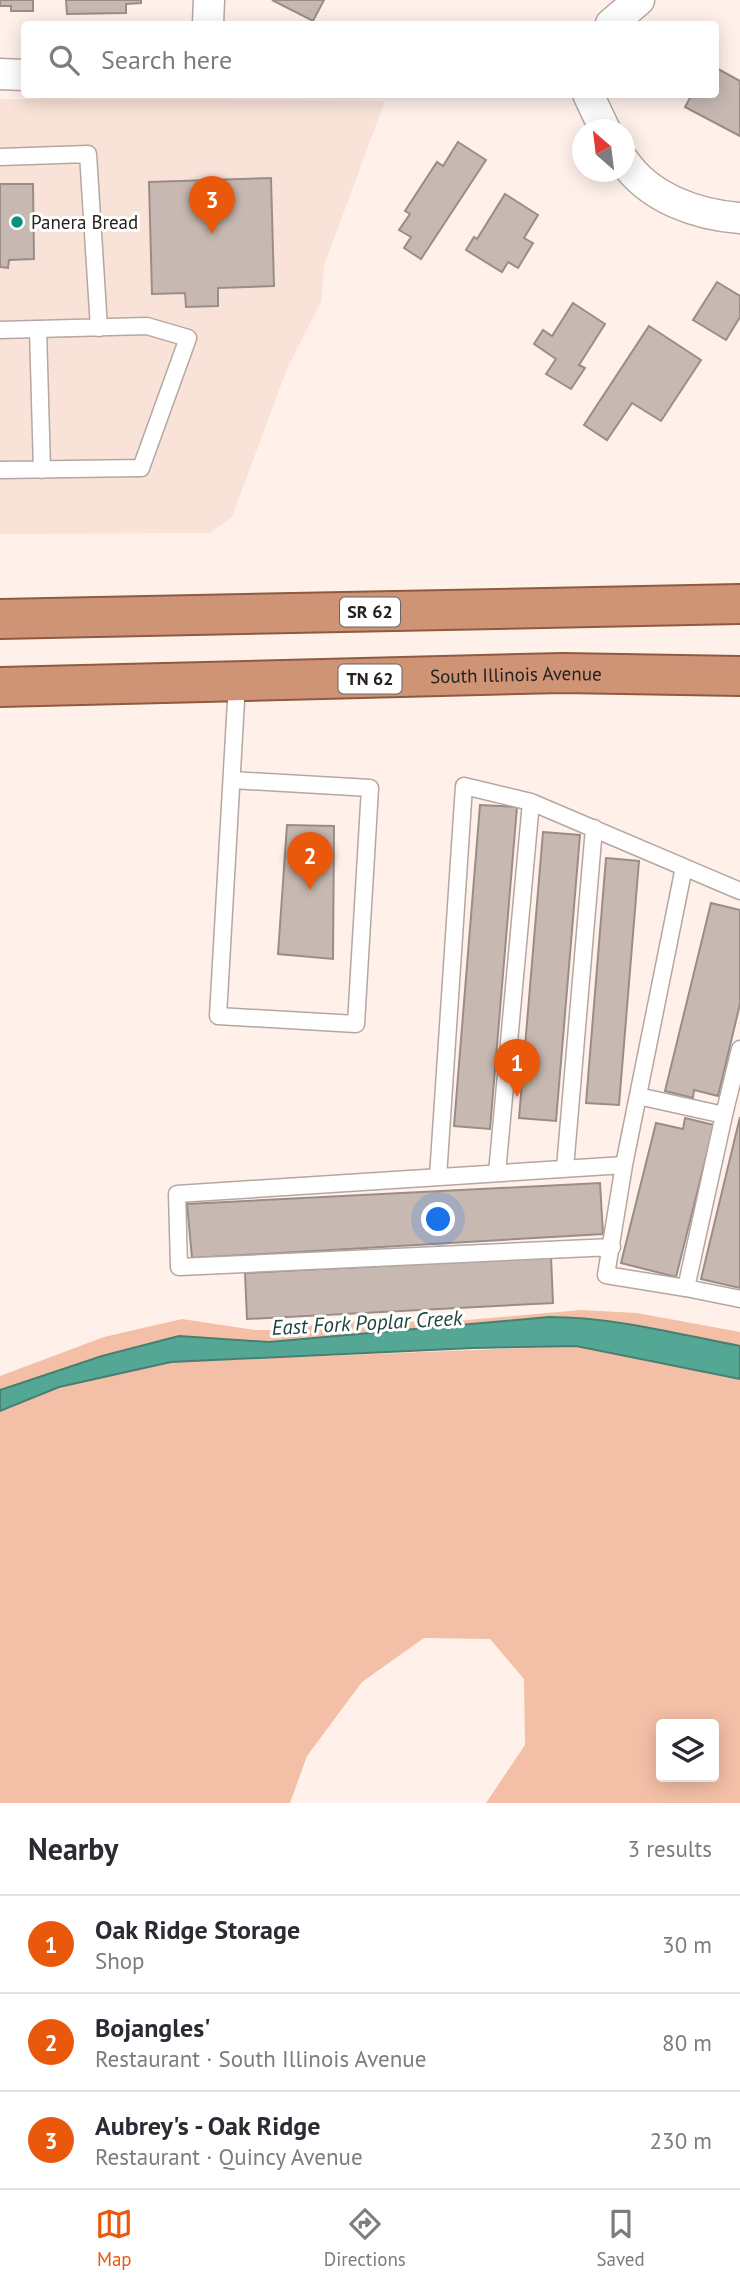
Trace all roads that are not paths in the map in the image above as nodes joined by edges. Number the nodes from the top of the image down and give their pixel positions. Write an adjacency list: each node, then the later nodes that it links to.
1 (209, 0): 3 (street)
2 (639, 0): 4 (street)
3 (208, 21)
4 (614, 21)
5 (0, 74): 6 (street)
6 (21, 75)
7 (590, 98): 8 (street)
8 (600, 119)
9 (0, 157): 12 (lane)
10 (635, 175): 11 (street)
11 (740, 218)
12 (99, 328): 13 (lane); 16 (lane)
13 (38, 329): 14 (lane); 16 (lane)
14 (0, 330)
15 (0, 470): 16 (lane)
16 (42, 470)
17 (740, 604): 18 (highway, SR 62)
18 (0, 620)
19 (740, 676): 20 (highway, South Illinois Avenue / TN 62)
20 (237, 683): 21 (highway, South Illinois Avenue / TN 62); 22 (lane)
21 (0, 687)
22 (232, 780): 22 (lane)
23 (531, 802): 24 (lane); 33 (lane); 34 (lane)
24 (594, 828): 25 (lane); 32 (lane)
25 (684, 867): 26 (lane); 29 (lane)
26 (740, 891)
27 (740, 1049): 28 (lane)
28 (735, 1093): 30 (lane)
29 (638, 1096): 30 (lane); 31 (lane)
30 (724, 1115): 36 (lane)
31 (624, 1165): 32 (lane); 35 (lane)
32 (565, 1168): 33 (lane)
33 (497, 1173): 34 (lane)
34 (438, 1177): 35 (lane)
35 (612, 1247): 36 (lane)
36 (686, 1288): 37 (lane)
37 (740, 1299)

